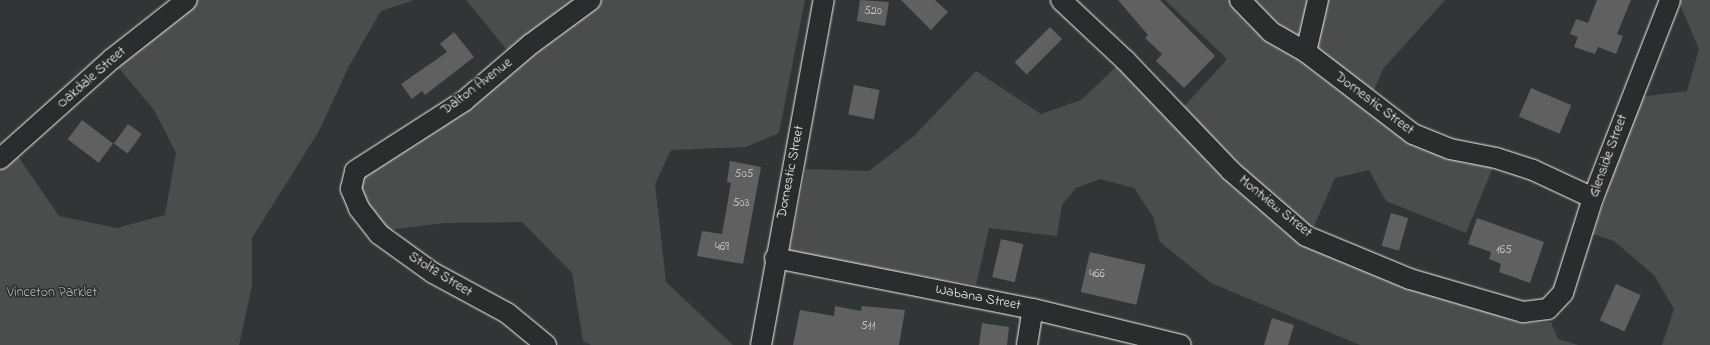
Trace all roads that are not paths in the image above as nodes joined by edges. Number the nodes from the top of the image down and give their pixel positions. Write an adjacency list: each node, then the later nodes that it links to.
1 (187, 0): 9 (street, Oakdale Street)
2 (591, 0): 10 (street, Dalton Avenue)
3 (824, 0): 12 (street, Dornestic Street)
4 (1061, 0): 14 (street, Montview Street)
5 (1240, 0): 8 (street, Dornestic Street)
6 (1318, 0): 8 (street)
7 (1670, 0): 11 (street, Glenside Street)
8 (1306, 52): 11 (street, Dornestic Street)
9 (0, 159)
10 (351, 189): 15 (street, Stoltz Street)
11 (1593, 198): 14 (street, Glenside Street)
12 (775, 258): 13 (street, Wabana Street); 16 (street, Dornestic Street)
13 (1033, 309): 17 (street); 18 (street, Wabana Street)
14 (1548, 309)
15 (546, 345)
16 (760, 345)
17 (1027, 345)
18 (1181, 345)

